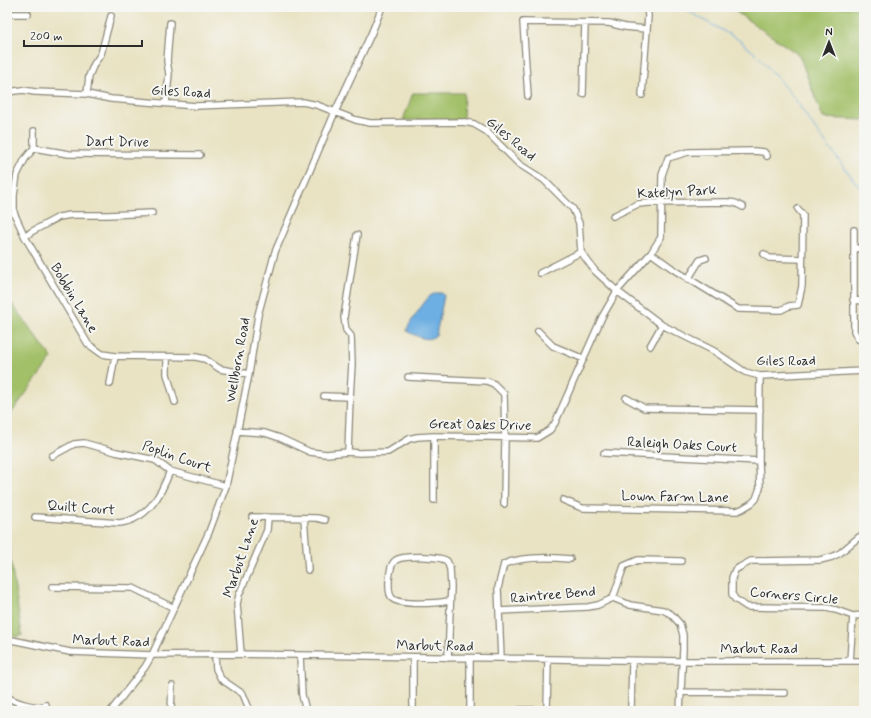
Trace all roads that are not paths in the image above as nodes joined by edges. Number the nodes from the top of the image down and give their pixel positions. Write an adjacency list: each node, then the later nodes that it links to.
1 (382, 7): 15 (street, Wellborn Road)
2 (647, 7): 8 (street)
3 (7, 14): 4 (street)
4 (28, 14)
5 (111, 16): 10 (street)
6 (170, 23): 14 (street)
7 (585, 23): 8 (street); 11 (street); 13 (street)
8 (646, 29): 12 (street)
9 (7, 92): 10 (street, Giles Road)
10 (86, 94): 14 (street, Giles Road)
11 (583, 94)
12 (642, 94)
13 (528, 96)
14 (166, 103): 15 (street, Giles Road)
15 (334, 112): 30 (street, Giles Road); 48 (street, Wellborn Road)
16 (34, 131): 17 (street)
17 (34, 148): 18 (street, Dart Drive); 27 (street, Bobbin Lane)
18 (200, 155)
19 (767, 156): 20 (street, Great Oaks Drive)
20 (661, 202): 21 (street, Katelyn Park); 24 (street, Katelyn Park); 31 (street, Great Oaks Drive)
21 (743, 207)
22 (798, 208): 34 (street)
23 (152, 213): 27 (street)
24 (613, 216)
25 (854, 230): 28 (street)
26 (357, 235): 53 (street)
27 (25, 237): 44 (street, Bobbin Lane)
28 (854, 248): 29 (street); 38 (street)
29 (864, 249)
30 (581, 252): 35 (street); 37 (street, Giles Road)
31 (651, 253): 36 (street); 37 (street, Great Oaks Drive)
32 (764, 254): 34 (street)
33 (706, 258): 36 (street)
34 (802, 259): 36 (street)
35 (540, 273)
36 (688, 279)
37 (617, 291): 40 (street, Giles Road); 46 (street, Great Oaks Drive)
38 (853, 300): 39 (street); 42 (street)
39 (864, 302)
40 (662, 325): 43 (street); 49 (street, Giles Road)
41 (538, 330): 46 (street)
42 (858, 339)
43 (650, 346)
44 (115, 356): 45 (street, Bobbin Lane); 51 (street)
45 (168, 357): 48 (street, Bobbin Lane); 55 (street)
46 (584, 359): 59 (street, Great Oaks Drive)
47 (864, 371): 49 (street, Giles Road)
48 (249, 374): 57 (street, Wellborn Road)
49 (760, 376): 56 (street, Lown Farm Lane)
50 (408, 377): 59 (street)
51 (110, 384)
52 (324, 396): 53 (street)
53 (350, 397): 60 (street)
54 (626, 398): 56 (street)
55 (175, 402)
56 (760, 410): 63 (street, Lown Farm Lane)
57 (237, 431): 60 (street, Great Oaks Drive); 65 (street, Wellborn Road)
58 (434, 436): 59 (street, Great Oaks Drive); 60 (street, Great Oaks Drive); 66 (street)
59 (505, 437): 68 (street)
60 (348, 452)
61 (604, 454): 63 (street, Raleigh Oaks Court)
62 (52, 456): 64 (street, Poplin Court)
63 (758, 460): 67 (street, Lown Farm Lane)
64 (170, 471): 65 (street, Poplin Court); 69 (street, Quilt Court)
65 (226, 486): 81 (street, Wellborn Road)
66 (434, 500)
67 (563, 500)
68 (504, 504)
69 (35, 517)
70 (252, 517): 71 (street)
71 (268, 518): 72 (street); 87 (street, Marbut Lane)
72 (304, 518): 73 (street); 77 (street)
73 (325, 520)
74 (864, 535): 84 (street, Corners Circle)
75 (570, 559): 82 (street)
76 (680, 561): 79 (street, Raintree Bend)
77 (308, 570)
78 (52, 587): 81 (street)
79 (613, 598): 82 (street, Raintree Bend); 97 (street)
80 (449, 601): 80 (street); 92 (street)
81 (174, 608): 88 (street, Wellborn Road)
82 (500, 611): 94 (street)
83 (864, 615): 84 (street, Corners Circle)
84 (853, 616): 98 (street, Corners Circle)
85 (7, 639): 86 (street, Marbut Road)
86 (140, 654): 88 (street, Marbut Road); 100 (street)
87 (241, 654): 89 (street, Marbut Road); 90 (street, Marbut Road)
88 (152, 655): 89 (street, Marbut Road); 100 (street, Wellborn Road)
89 (214, 655): 109 (street)
90 (300, 656): 91 (street, Marbut Road); 110 (street)
91 (413, 658): 92 (street, Marbut Road); 111 (street)
92 (448, 658): 93 (street, Marbut Road)
93 (470, 658): 94 (street, Marbut Road); 112 (street)
94 (502, 658): 95 (street, Marbut Road)
95 (548, 660): 96 (street, Marbut Road); 113 (street)
96 (632, 661): 97 (street, Marbut Road); 114 (street)
97 (683, 661): 98 (street, Marbut Road); 102 (street)
98 (850, 661): 99 (street, Marbut Road)
99 (864, 661)
100 (144, 667): 107 (street, Wellborn Road)
101 (172, 686): 108 (street)
102 (680, 692): 103 (street); 115 (street)
103 (785, 694)
104 (7, 697): 105 (street)
105 (46, 705)
106 (520, 710): 113 (street)
107 (111, 711)
108 (171, 711)
109 (250, 711)
110 (306, 711)
111 (413, 711)
112 (470, 711)
113 (547, 711)
114 (631, 711)
115 (680, 711)

